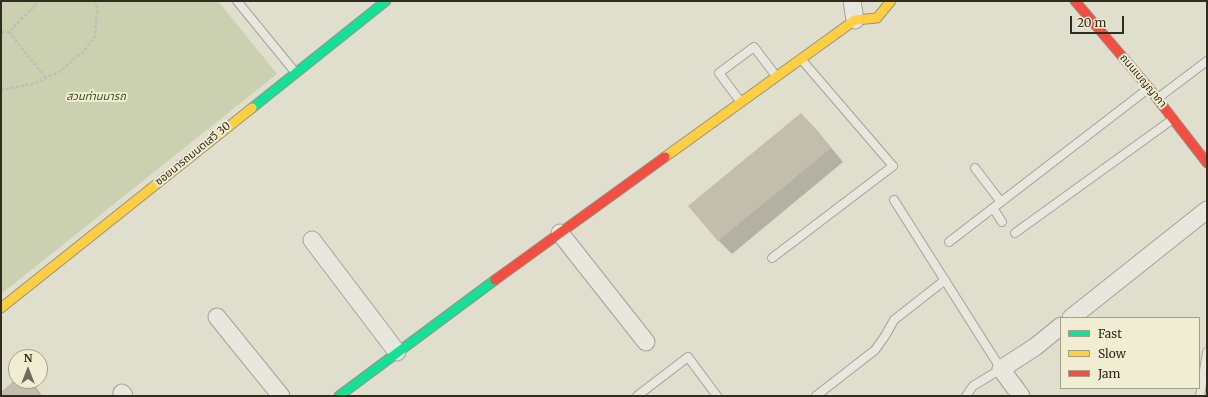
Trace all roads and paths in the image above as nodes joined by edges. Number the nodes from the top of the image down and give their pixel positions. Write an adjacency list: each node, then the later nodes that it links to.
1 (39, 1): 9 (path)
2 (96, 1): 15 (path)
3 (236, 1): 13 (lane)
4 (386, 1): 13 (street, ซอยนารถมนตเสวี 30)
5 (852, 1): 8 (street)
6 (891, 1): 8 (street)
7 (1075, 1): 16 (street, ถนนเบญญาภา)
8 (855, 20): 11 (street)
9 (9, 32): 10 (path); 15 (path)
10 (1, 33)
11 (800, 58): 14 (street); 32 (lane)
12 (1207, 61): 18 (lane)
13 (296, 73): 34 (street, ซอยนารถมนตเสวี 30)
14 (776, 76): 19 (street); 19 (lane)
15 (46, 78): 17 (path)
16 (1150, 88): 18 (street, ถนนเบญญาภา); 24 (lane)
17 (1, 90)
18 (1158, 98): 20 (street, ถนนเบญญาภา)
19 (741, 102): 28 (street)
20 (1174, 119): 21 (street, ถนนเบญญาภา); 29 (lane)
21 (1207, 163)
22 (975, 168): 24 (lane)
23 (894, 200): 33 (lane)
24 (1001, 202): 25 (lane)
25 (993, 208): 27 (lane); 31 (lane)
26 (1207, 210): 36 (street)
27 (1002, 222)
28 (560, 233): 38 (street); 39 (street)
29 (1015, 234)
30 (312, 240): 39 (street)
31 (949, 242)
32 (772, 258)
33 (945, 280): 41 (lane); 46 (lane)
34 (1, 308)
35 (217, 317): 42 (street)
36 (1072, 317)
37 (1060, 327): 41 (street)
38 (646, 342)
39 (397, 352): 43 (street)
40 (1207, 352): 49 (lane)
41 (1002, 368): 47 (lane); 48 (street)
42 (281, 396)
43 (339, 396)
44 (637, 396): 45 (lane)
45 (717, 396)
46 (816, 396)
47 (966, 396)
48 (1021, 396)
49 (1200, 396)

